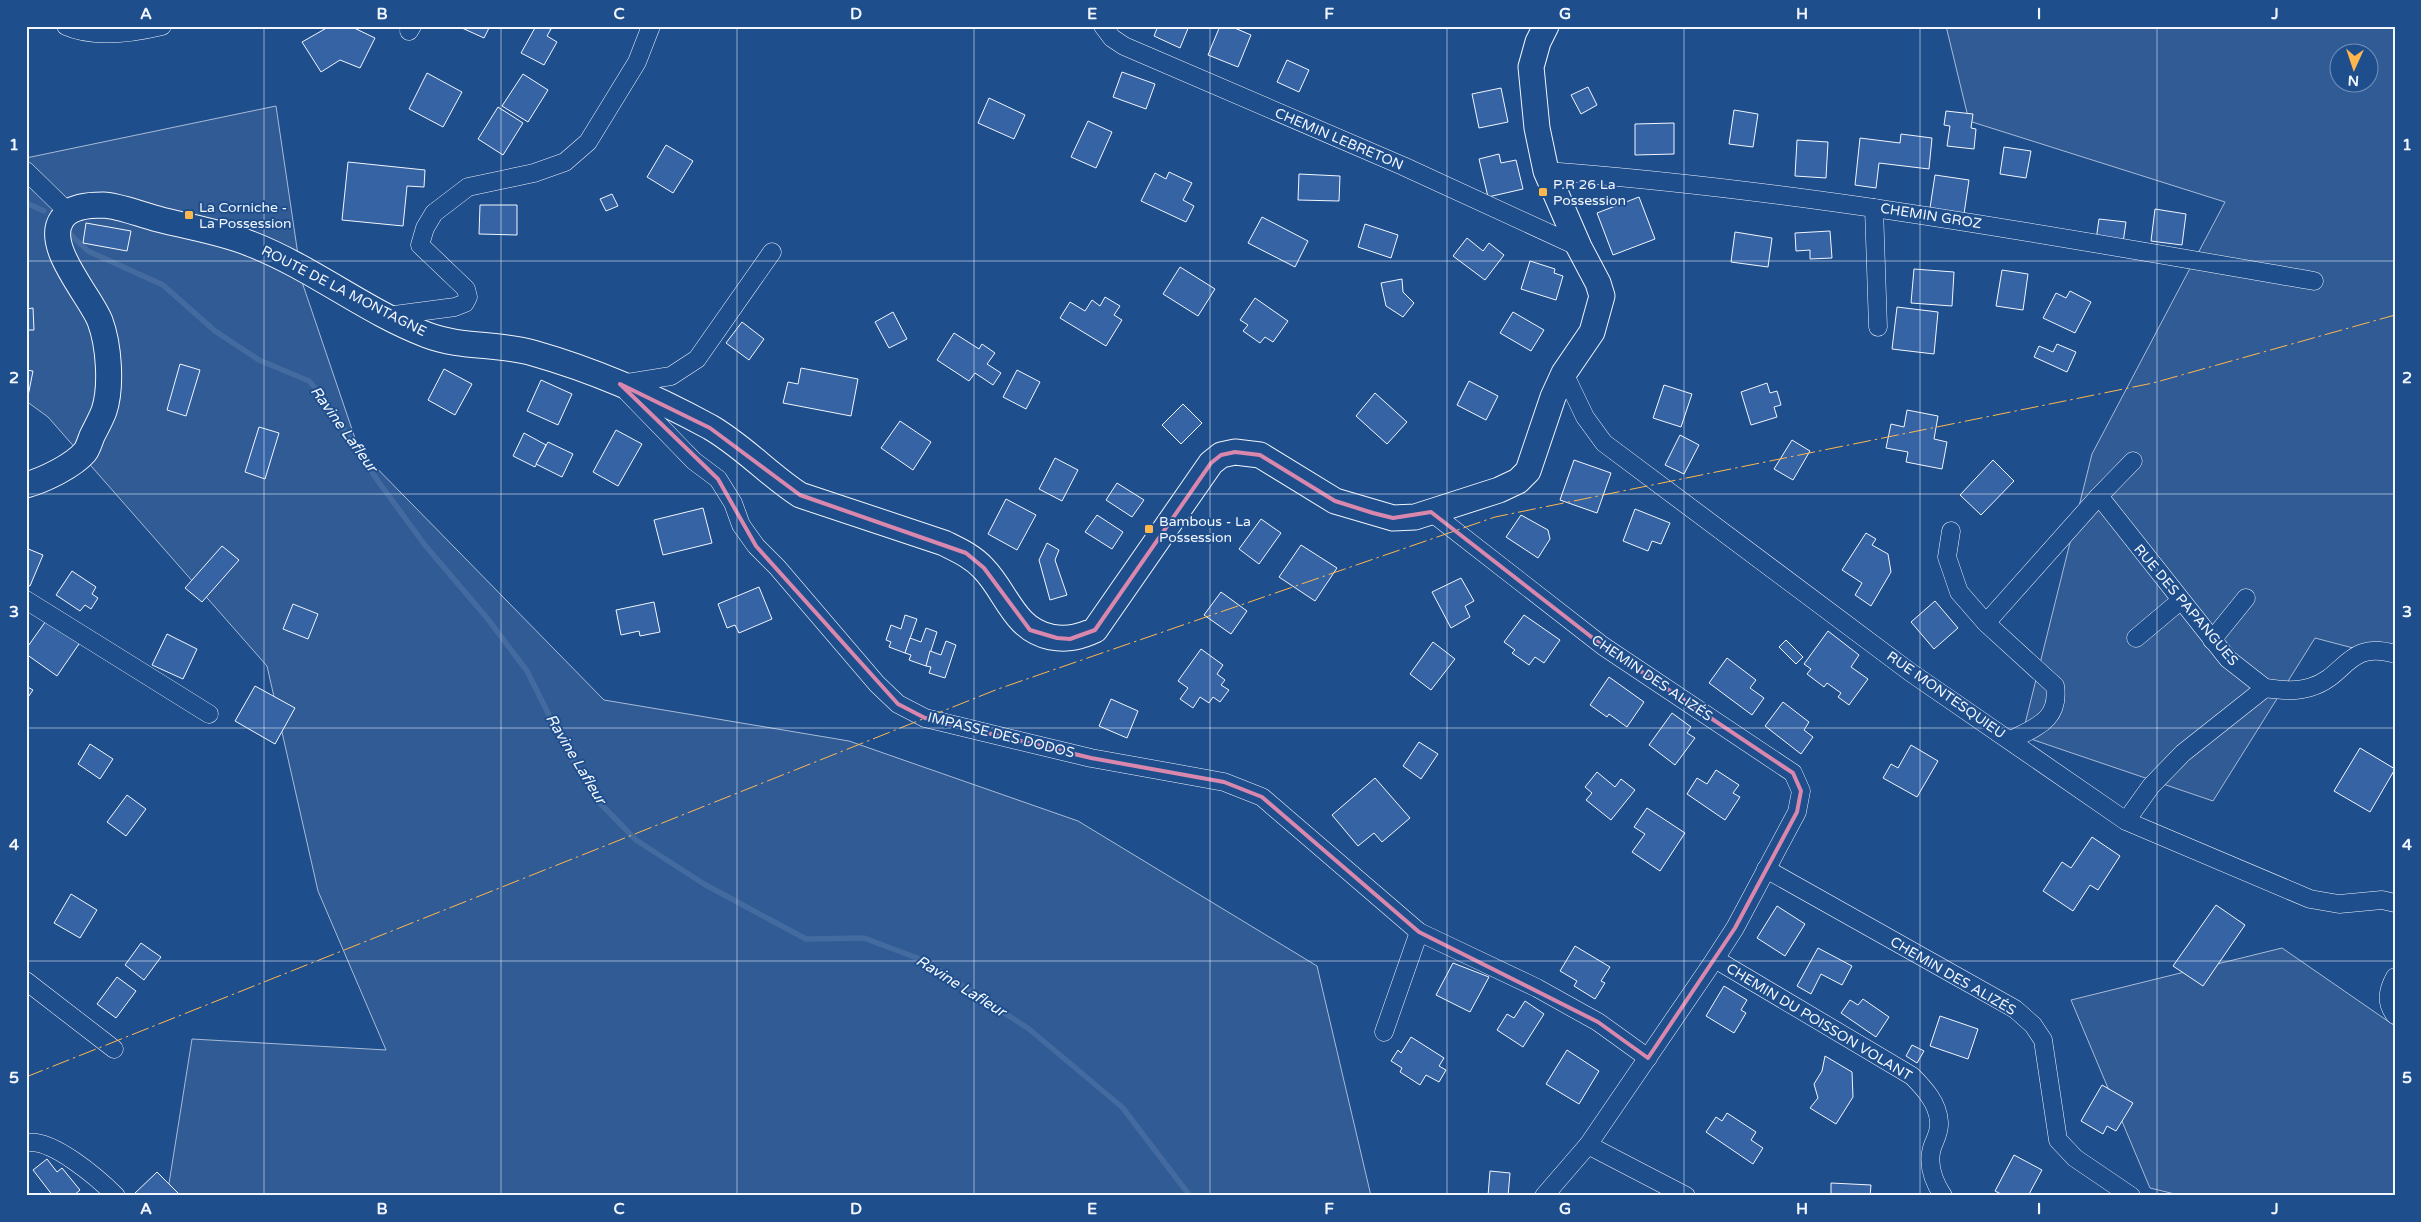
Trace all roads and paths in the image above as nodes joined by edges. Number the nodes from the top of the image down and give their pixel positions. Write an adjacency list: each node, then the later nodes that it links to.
1 (66, 26): 2 (street)
2 (162, 26)
3 (651, 26): 13 (street)
4 (1103, 26): 10 (street, CHEMIN LEBRETON)
5 (1546, 26): 7 (main road, ROUTE DE LA MONTAGNE)
6 (26, 171): 9 (street)
7 (1546, 171): 8 (street, CHEMIN GROZ); 10 (main road, ROUTE DE LA MONTAGNE)
8 (1874, 208): 12 (street, CHEMIN GROZ); 14 (street)
9 (69, 213): 13 (main road, ROUTE DE LA MONTAGNE); 18 (main road)
10 (1579, 247): 15 (main road, ROUTE DE LA MONTAGNE)
11 (772, 252): 16 (street)
12 (2314, 281)
13 (387, 316): 16 (main road, ROUTE DE LA MONTAGNE)
14 (1878, 327)
15 (1564, 373): 20 (main road, ROUTE DE LA MONTAGNE); 31 (street, RUE MONTESQUIEU)
16 (620, 384): 20 (main road, ROUTE DE LA MONTAGNE); 35 (street, IMPASSE DES DODOS)
17 (2133, 461): 19 (street)
18 (26, 485)
19 (2099, 496): 24 (street, RUE DES PAPANGUES); 25 (street)
20 (1431, 512): 33 (street, CHEMIN DES ALIZÉS)
21 (1951, 531): 25 (street)
22 (2246, 598): 27 (street)
23 (26, 600): 30 (street)
24 (2180, 601): 26 (street); 27 (street, RUE DES PAPANGUES)
25 (1986, 623): 31 (street)
26 (2136, 638)
27 (2212, 640): 29 (street, RUE DES PAPANGUES)
28 (2395, 654): 29 (street)
29 (2265, 688): 32 (street)
30 (209, 714)
31 (2011, 740): 32 (street, RUE MONTESQUIEU)
32 (2126, 822): 34 (street, RUE MONTESQUIEU)
33 (1766, 869): 36 (street, CHEMIN DES ALIZÉS); 49 (street, CHEMIN DES ALIZÉS)
34 (2395, 903)
35 (1419, 932): 40 (street); 42 (street, IMPASSE DES DODOS)
36 (1715, 959): 42 (street, CHEMIN DES ALIZÉS); 48 (street, CHEMIN DU POISSON VOLANT)
37 (2395, 977): 39 (street)
38 (26, 981): 41 (street)
39 (2395, 1015)
40 (1384, 1032)
41 (114, 1048)
42 (1648, 1058): 44 (street, CHEMIN DES ALIZÉS)
43 (26, 1143): 45 (street)
44 (1588, 1145): 46 (street, CHEMIN DES ALIZÉS); 47 (street)
45 (116, 1196)
46 (1544, 1196)
47 (1686, 1196)
48 (1942, 1196)
49 (2131, 1196)

